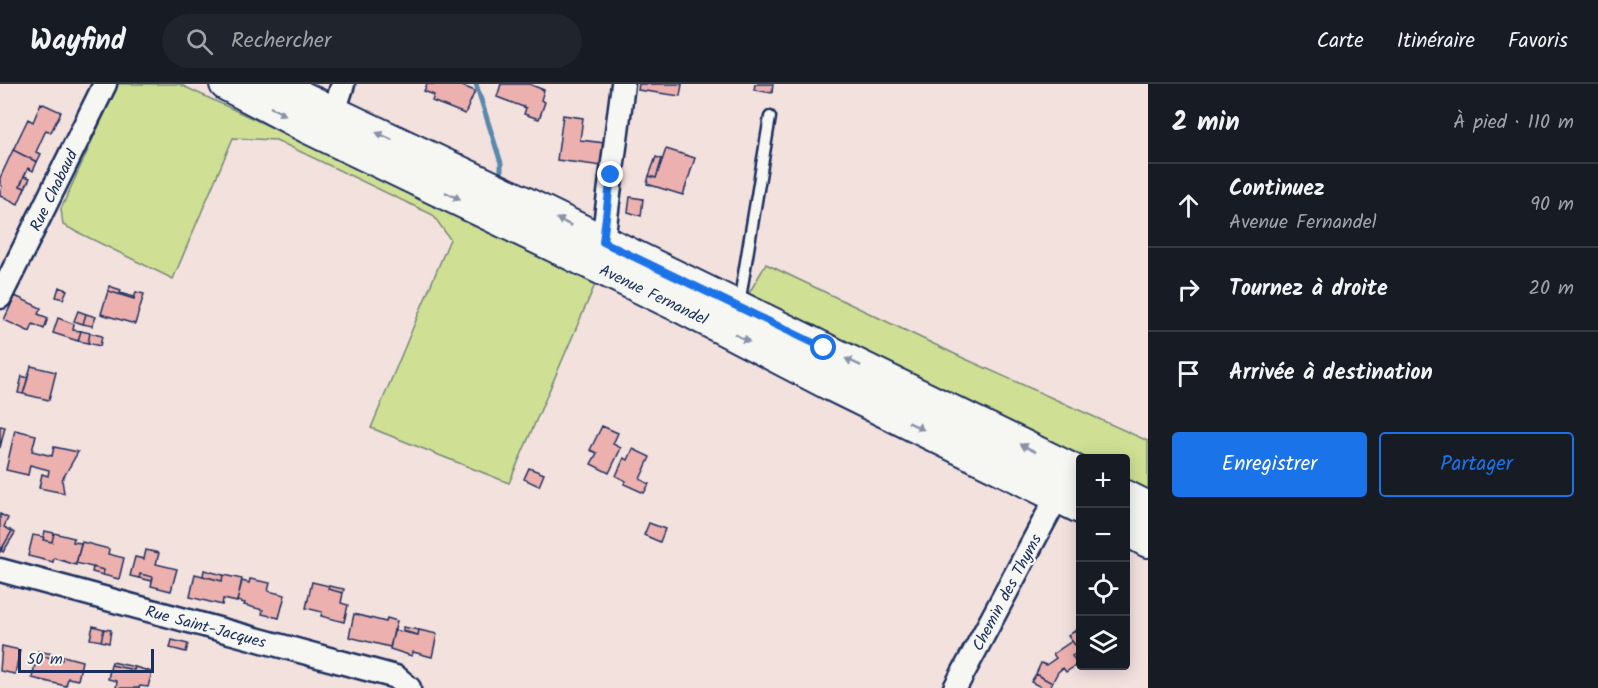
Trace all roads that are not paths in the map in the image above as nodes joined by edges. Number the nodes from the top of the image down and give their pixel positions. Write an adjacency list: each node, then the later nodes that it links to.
1 (105, 84): 8 (street, Rue Chabaud)
2 (226, 84): 12 (main road, Avenue Fernandel, one-way to 12)
3 (273, 84): 5 (main road, Avenue Fernandel)
4 (622, 84): 7 (street)
5 (338, 98): 7 (main road, Avenue Fernandel, one-way to 5)
6 (771, 117): 9 (lane)
7 (603, 242): 9 (main road, Avenue Fernandel)
8 (0, 297)
9 (738, 307): 10 (main road, Avenue Fernandel, one-way to 9)
10 (1076, 472)
11 (1130, 499): 13 (main road)
12 (1069, 501): 18 (street, Chemin des Thyms)
13 (1148, 508)
14 (1130, 532): 15 (main road)
15 (1148, 541)
16 (0, 570): 17 (street, Rue Saint-Jacques)
17 (409, 688)
18 (955, 688)

